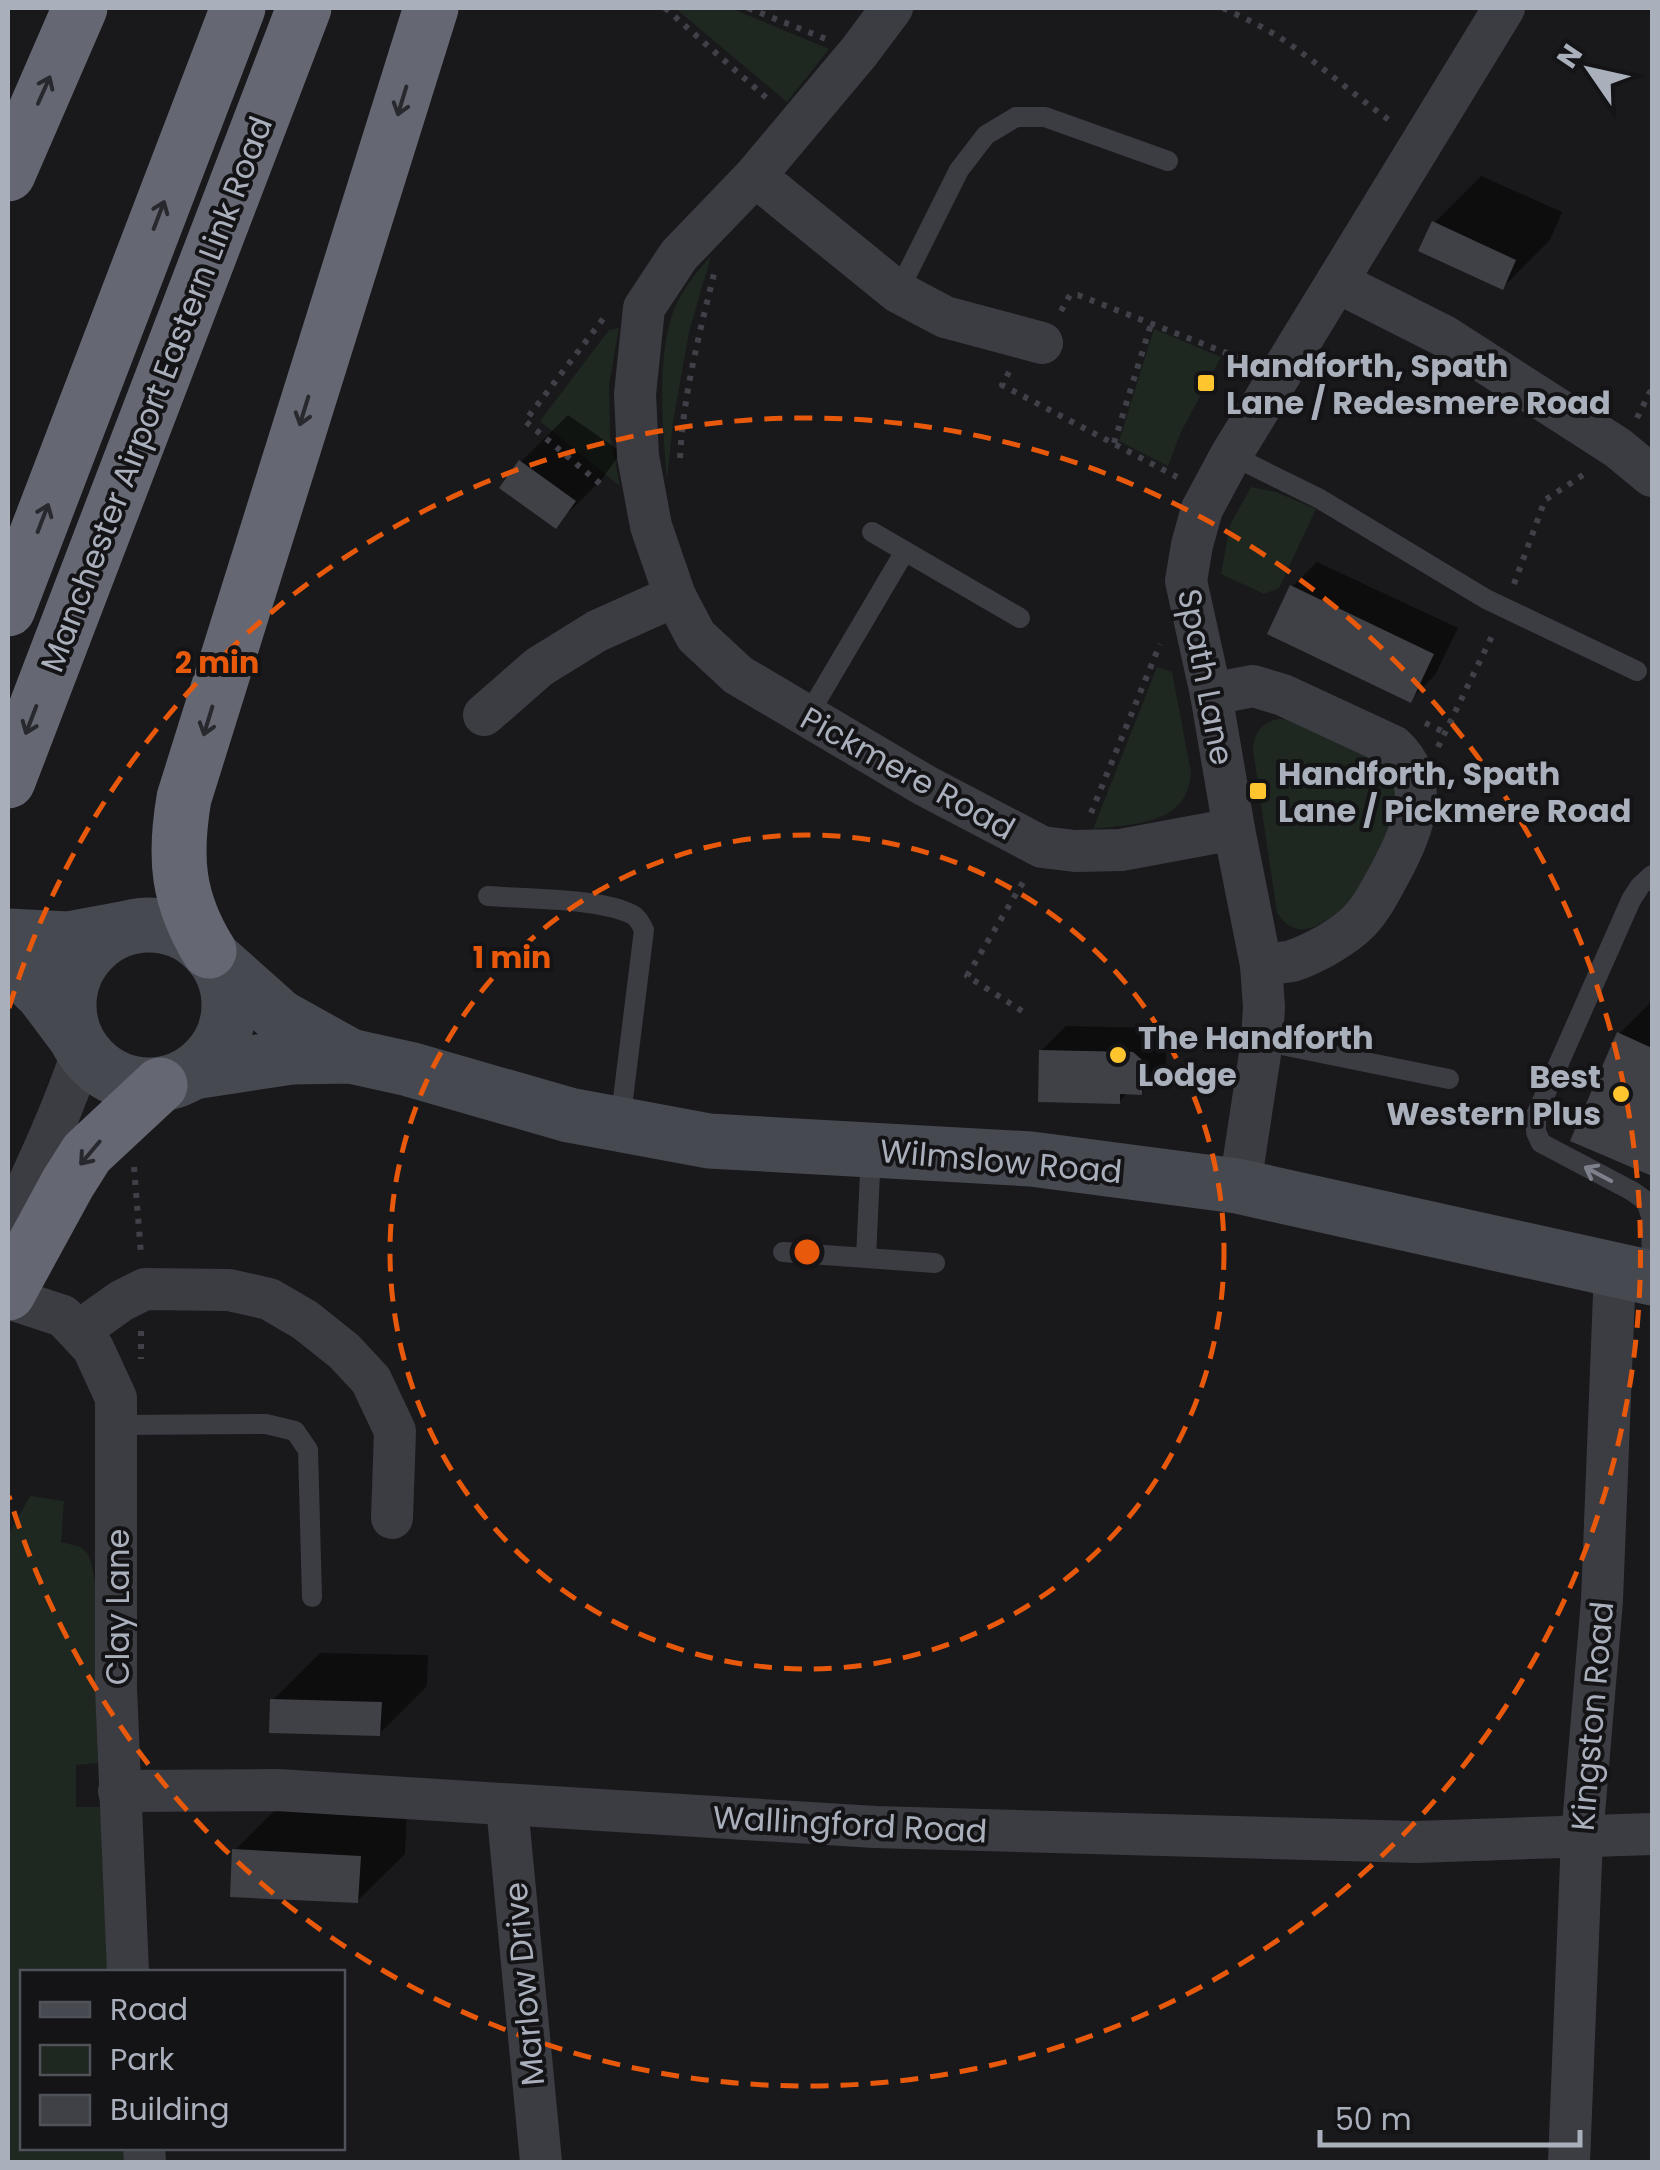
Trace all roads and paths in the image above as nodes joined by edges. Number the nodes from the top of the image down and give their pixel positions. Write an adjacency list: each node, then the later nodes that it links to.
1 (80, 8): 14 (highway, one-way to 1)
2 (238, 8): 35 (highway, Manchester Airport Eastern Link Road, one-way to 2)
3 (304, 8): 41 (highway, Manchester Airport Eastern Link Road, one-way to 41)
4 (431, 8): 49 (highway, one-way to 49)
5 (665, 8): 11 (path)
6 (748, 8): 10 (path)
7 (892, 8): 10 (street, Pickmere Road)
8 (1223, 8): 12 (path)
9 (1504, 8): 12 (street, Spath Lane)
10 (859, 52): 11 (street, Pickmere Road)
11 (797, 125): 15 (street, Pickmere Road)
12 (1422, 142): 17 (street, Spath Lane)
13 (1168, 161): 18 (lane)
14 (8, 174)
15 (755, 176): 18 (street); 19 (street, Pickmere Road)
16 (715, 271): 26 (path)
17 (1336, 282): 22 (street, Spath Lane); 24 (street)
18 (898, 292): 21 (street)
19 (644, 308): 29 (street, Pickmere Road); 29 (path)
20 (1152, 324): 21 (path); 22 (path); 23 (path)
21 (1034, 341): 23 (path)
22 (1280, 374): 25 (street, Spath Lane)
23 (1114, 444): 28 (path)
24 (1618, 448): 27 (street); 34 (path)
25 (1231, 455): 28 (street, Spath Lane); 34 (lane)
26 (680, 462)
27 (1652, 476)
28 (1209, 494): 32 (street, Spath Lane)
29 (651, 526): 33 (street, Pickmere Road)
30 (872, 532): 31 (lane)
31 (905, 551): 36 (lane); 40 (lane)
32 (1186, 581): 38 (street, Spath Lane); 44 (path)
33 (675, 596): 39 (street); 40 (street, Pickmere Road)
34 (1505, 608): 37 (lane); 42 (path)
35 (8, 610)
36 (1020, 618)
37 (1637, 671)
38 (1211, 694): 42 (street); 43 (street, Spath Lane)
39 (484, 715)
40 (806, 717): 44 (street, Pickmere Road)
41 (8, 780)
42 (1416, 783): 51 (street)
43 (1234, 829): 44 (street); 51 (street, Spath Lane)
44 (1058, 849): 52 (path)
45 (1652, 875): 62 (lane, one-way to 45)
46 (488, 896): 58 (lane)
47 (122, 929): 48 (main road); 49 (main road); 54 (main road)
48 (8, 936)
49 (212, 956): 55 (main road, Wilmslow Road); 56 (main road)
50 (8, 960): 54 (main road)
51 (1261, 965): 53 (street, Spath Lane)
52 (1022, 1011)
53 (1262, 1041): 57 (lane); 61 (street, Spath Lane)
54 (79, 1044): 56 (main road); 63 (street)
55 (350, 1056): 56 (main road, Wilmslow Road); 58 (main road, Wilmslow Road)
56 (176, 1078): 69 (highway, one-way to 69)
57 (1450, 1080)
58 (620, 1125): 59 (main road, Wilmslow Road)
59 (871, 1150): 61 (main road, Wilmslow Road); 66 (lane)
60 (134, 1155): 65 (path)
61 (1237, 1186): 68 (main road, Wilmslow Road)
62 (1652, 1216): 68 (lane)
63 (8, 1228)
64 (783, 1252): 66 (lane)
65 (141, 1254)
66 (866, 1258): 67 (lane)
67 (935, 1263)
68 (1640, 1275): 77 (street, Kingston Road)
69 (8, 1296): 70 (street)
70 (79, 1331): 71 (street, Clay Lane); 72 (street)
71 (116, 1425): 73 (lane); 74 (street, Clay Lane)
72 (392, 1518)
73 (312, 1597)
74 (119, 1791): 75 (street, Wallingford Road); 78 (street, Clay Lane)
75 (507, 1806): 77 (street, Wallingford Road); 79 (street, Marlow Drive)
76 (1652, 1834): 77 (street, Wallingford Road)
77 (1582, 1837): 80 (street, Kingston Road)
78 (128, 1970)
79 (541, 2162)
80 (1568, 2162)

